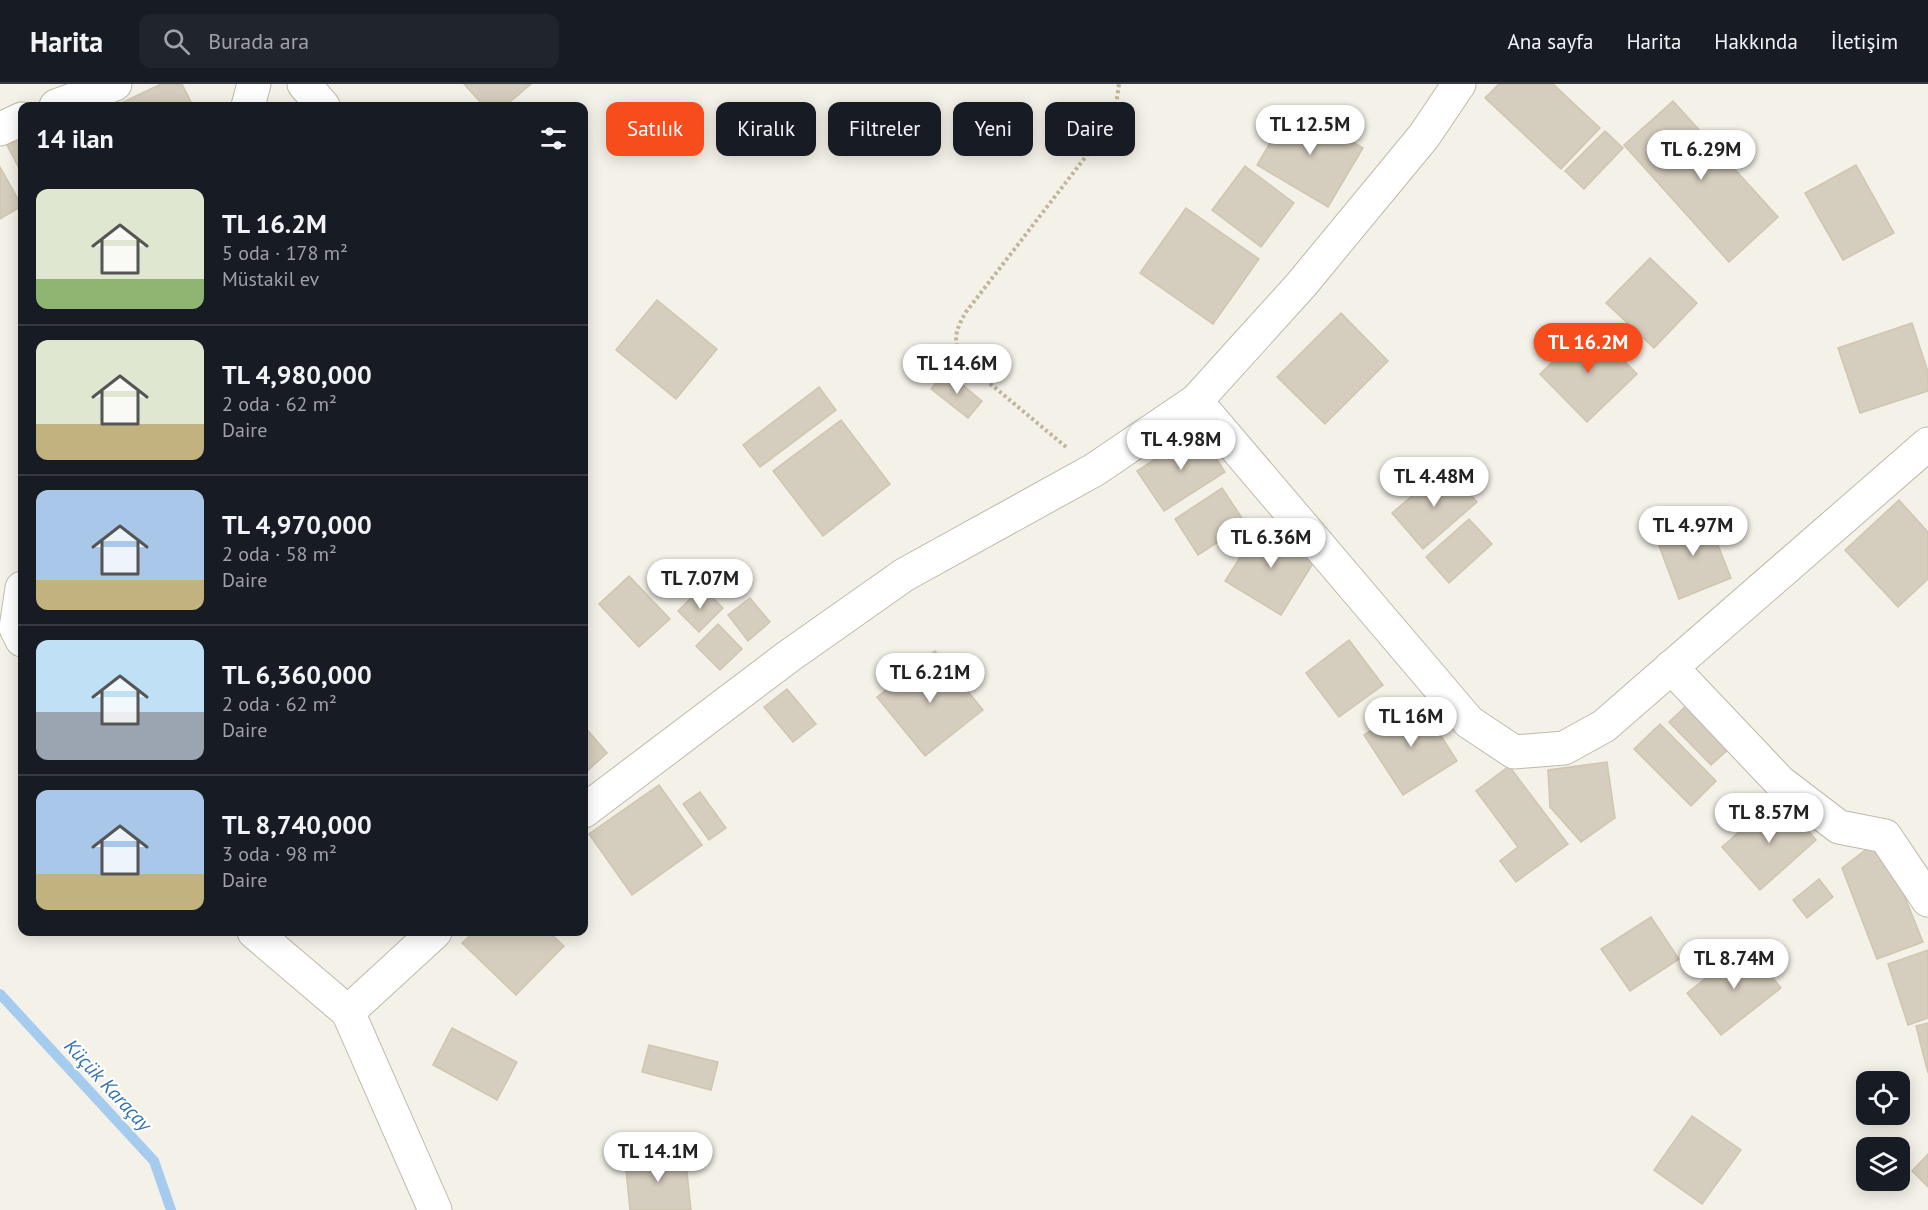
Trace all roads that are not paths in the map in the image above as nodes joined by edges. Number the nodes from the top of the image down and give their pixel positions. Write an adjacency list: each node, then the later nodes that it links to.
1 (116, 84): 5 (street)
2 (254, 84): 6 (street)
3 (304, 84): 7 (street)
4 (1459, 84): 10 (street)
5 (67, 102)
6 (249, 102)
7 (320, 102)
8 (18, 121): 9 (street)
9 (0, 129)
10 (1196, 402): 14 (street); 15 (street)
11 (1928, 444): 14 (street)
12 (18, 615): 13 (street)
13 (18, 632)
14 (1671, 667): 16 (street)
15 (588, 808)
16 (1928, 900)
17 (259, 936): 19 (street)
18 (431, 936): 19 (street)
19 (348, 1012): 20 (street)
20 (435, 1210)

